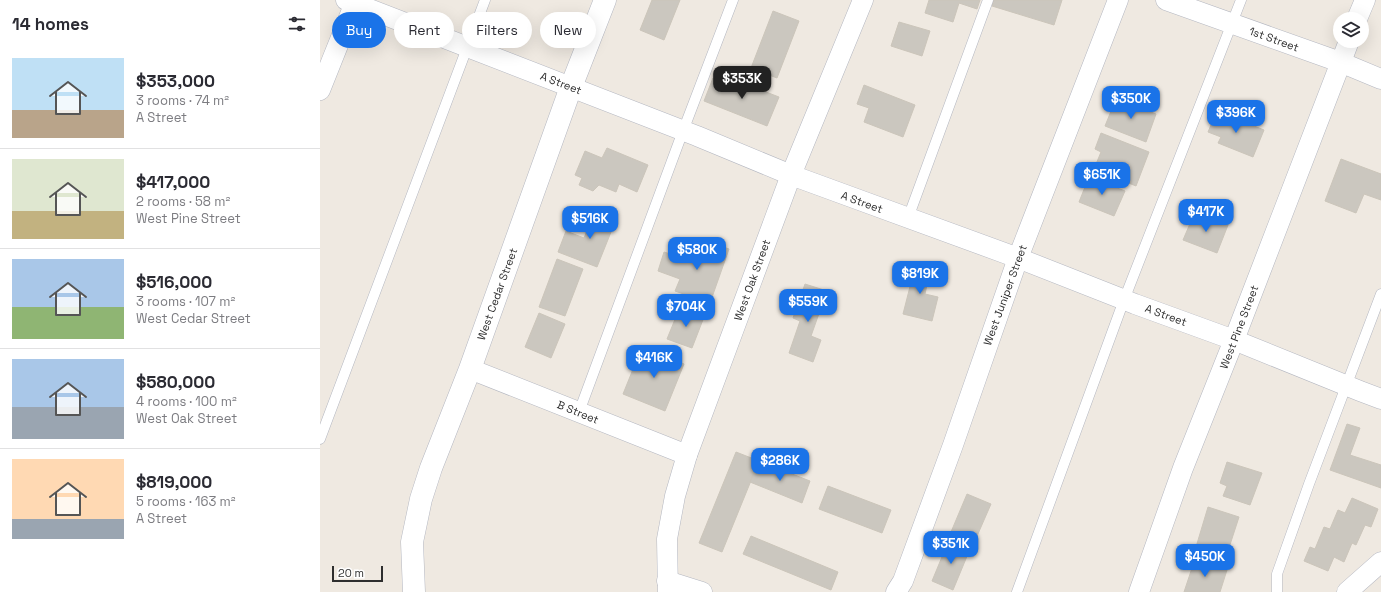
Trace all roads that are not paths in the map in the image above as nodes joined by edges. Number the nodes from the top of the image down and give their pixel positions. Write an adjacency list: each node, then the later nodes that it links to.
1 (485, 0): 11 (lane)
2 (605, 0): 20 (street, West Cedar Street)
3 (733, 0): 22 (lane)
4 (863, 0): 23 (street, West Oak Street)
5 (988, 0): 24 (lane)
6 (1118, 0): 25 (street, West Juniper Street)
7 (1166, 0): 13 (street, 1st Street)
8 (1241, 0): 13 (lane)
9 (1364, 0): 12 (street)
10 (352, 1): 14 (street, A Street); 21 (street)
11 (480, 12)
12 (1360, 12)
13 (1232, 24): 18 (street, 1st Street); 27 (lane)
14 (462, 45)
15 (467, 48): 33 (lane)
16 (470, 48): 20 (street, A Street)
17 (1346, 48): 18 (street, West Pine Street)
18 (1340, 62): 19 (street, 1st Street); 28 (street, West Pine Street)
19 (1381, 78)
20 (571, 87): 22 (street, A Street); 29 (street, West Cedar Street)
21 (320, 90)
22 (683, 130): 23 (street, A Street); 32 (lane)
23 (791, 175): 24 (street, A Street); 34 (street, West Oak Street)
24 (908, 218): 25 (street, A Street)
25 (1018, 258): 27 (street, A Street); 39 (street, West Juniper Street)
26 (1381, 294): 30 (lane)
27 (1124, 300): 28 (street, A Street); 40 (lane)
28 (1234, 340): 30 (street, A Street); 41 (street, West Pine Street)
29 (470, 369): 32 (street, B Street); 37 (street, West Cedar Street)
30 (1346, 386): 31 (street, A Street); 42 (lane)
31 (1381, 399)
32 (579, 412): 34 (street, B Street)
33 (320, 439)
34 (687, 455): 36 (street, West Oak Street)
35 (1381, 562): 43 (street)
36 (668, 587): 38 (street)
37 (414, 592)
38 (702, 592)
39 (896, 592)
40 (1017, 592)
41 (1139, 592)
42 (1277, 592)
43 (1347, 592)

